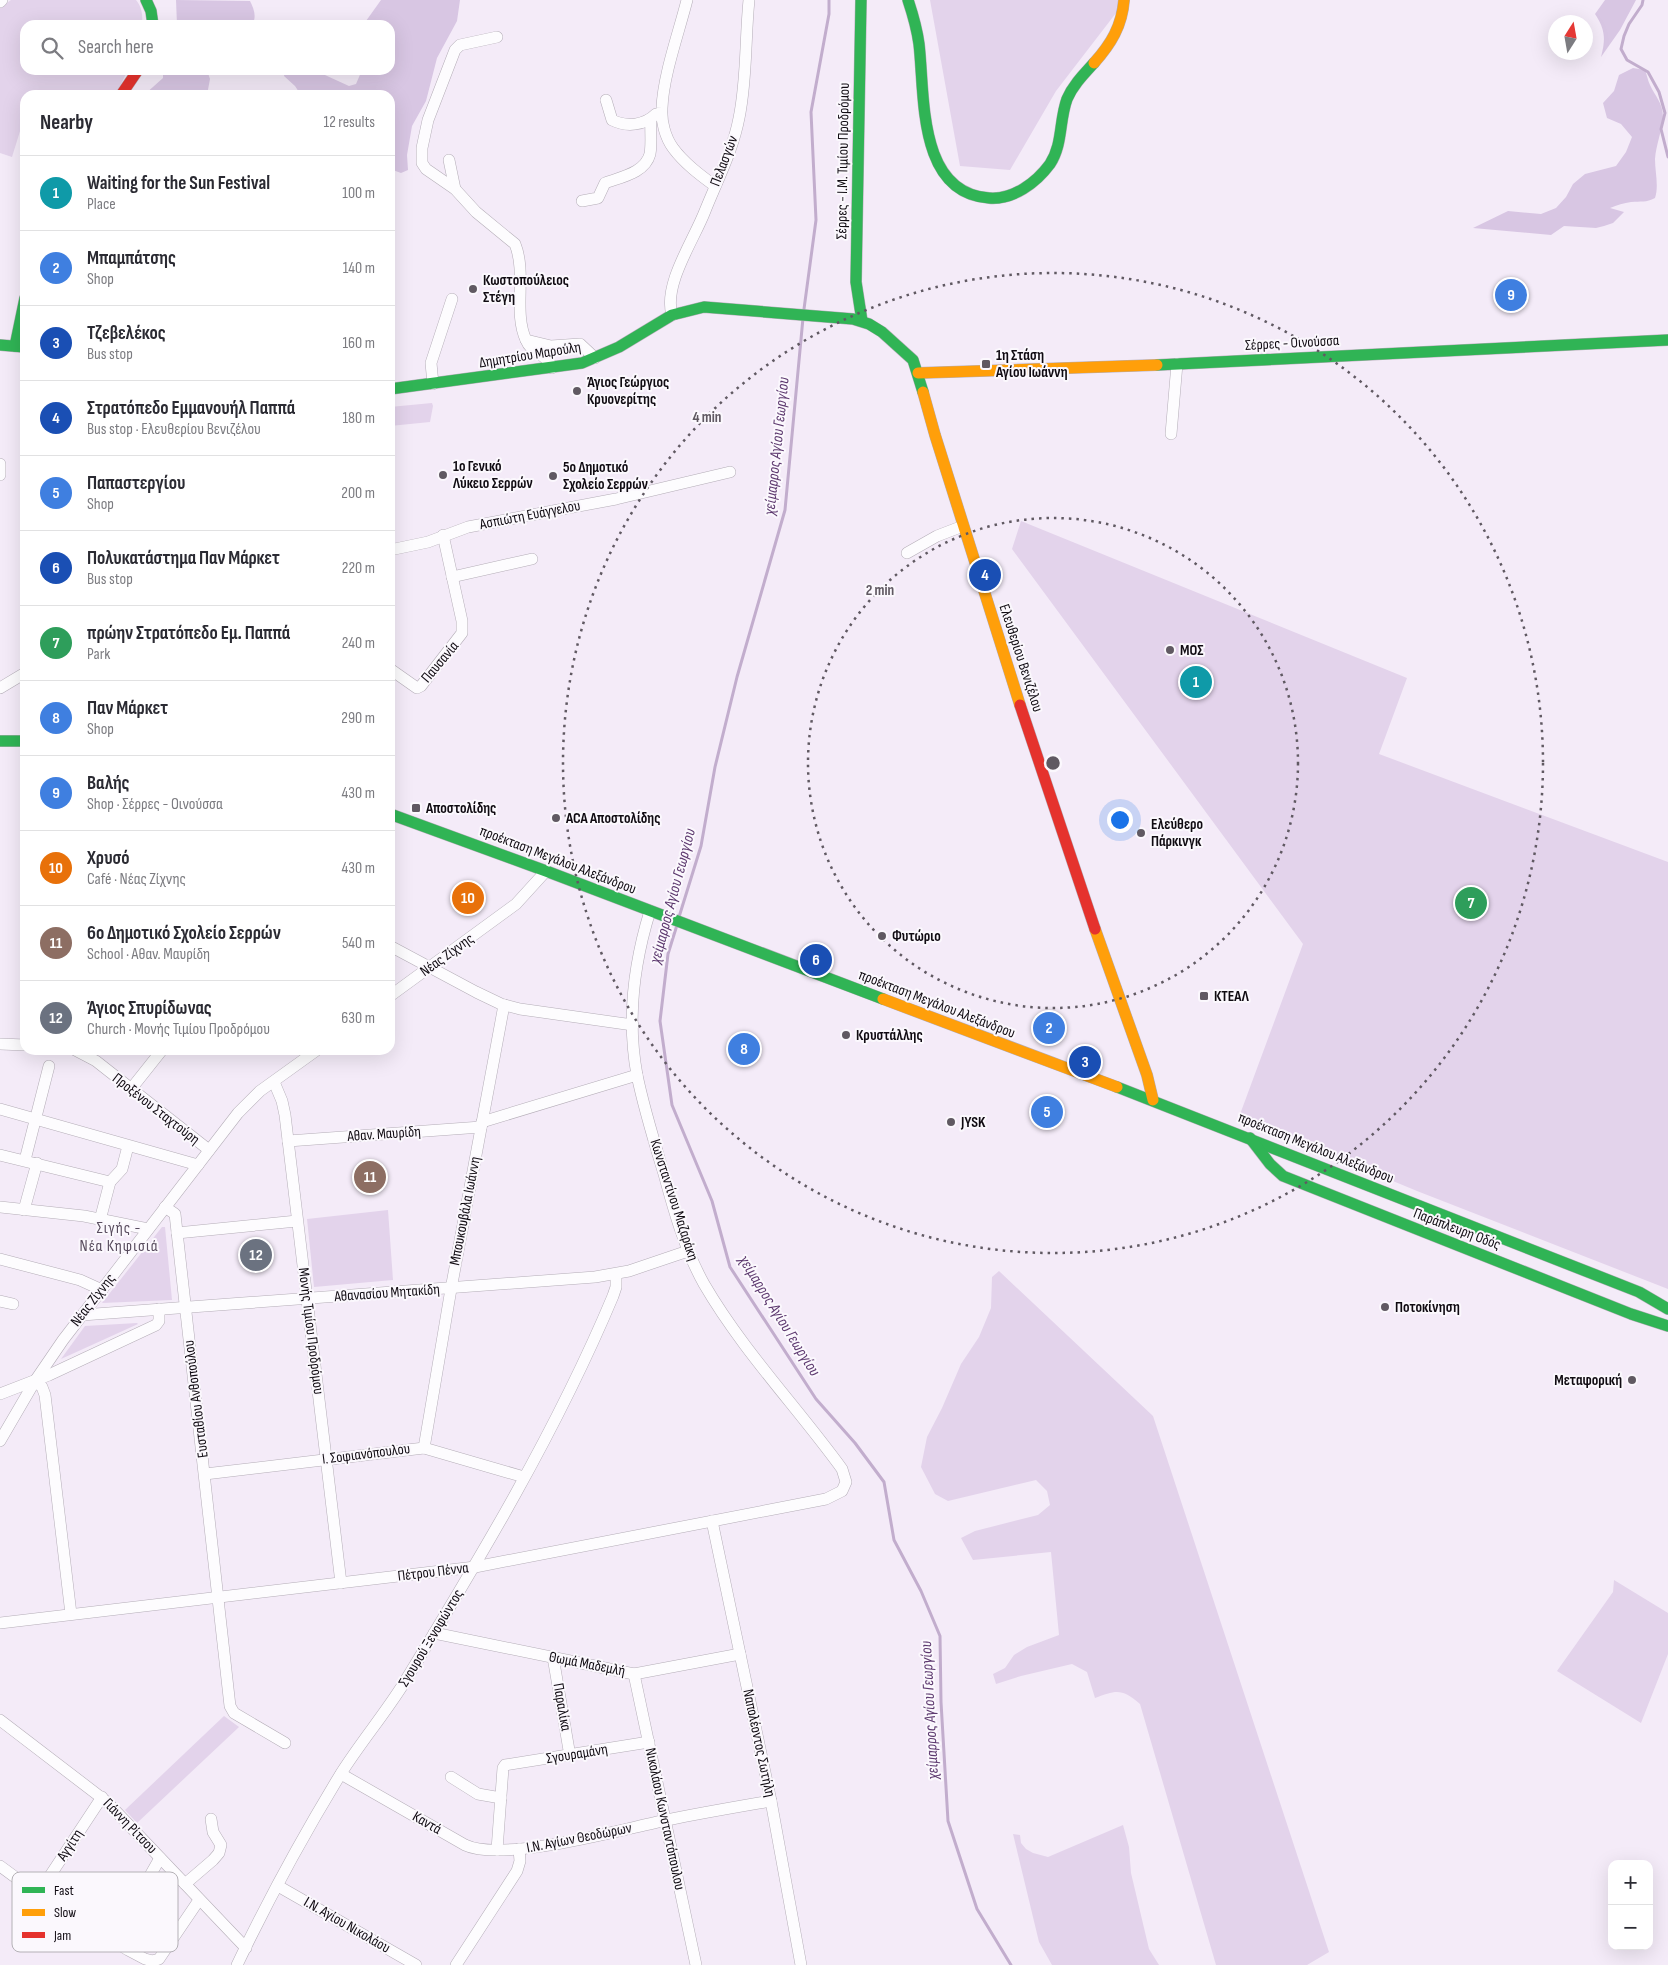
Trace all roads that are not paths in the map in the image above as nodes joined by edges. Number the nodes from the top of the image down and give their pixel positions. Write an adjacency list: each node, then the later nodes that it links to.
1 (146, 0): 7 (main road)
2 (687, 0): 12 (street)
3 (749, 0): 15 (street, Πελασγών)
4 (861, 0): 21 (main road, Σέρρες - Ι.Μ. Τιμίου Προδρόμου)
5 (908, 0): 6 (main road)
6 (1124, 0)
7 (153, 20)
8 (497, 37): 16 (street)
9 (135, 75): 10 (main road)
10 (125, 90)
11 (606, 100): 13 (street)
12 (662, 108): 13 (street); 15 (street)
13 (651, 119): 17 (street)
14 (449, 160): 16 (street)
15 (715, 186): 20 (street, Πελασγών)
16 (456, 189): 22 (street)
17 (582, 200)
18 (452, 299): 30 (street)
19 (782, 312): 20 (main road, Δημητρίου Μαρούλη); 21 (main road, Ελευθερίου Βενιζέλου)
20 (672, 315): 26 (main road, Δημητρίου Μαρούλη)
21 (862, 321): 29 (main road, Ελευθερίου Βενιζέλου)
22 (526, 340): 26 (street); 28 (street)
23 (1668, 340): 27 (main road, Σέρρες - Οινούσσα)
24 (0, 345): 25 (main road)
25 (20, 347)
26 (594, 358): 28 (main road, Δημητρίου Μαρούλη)
27 (1177, 364): 29 (main road, Σέρρες - Οινούσσα); 32 (street)
28 (552, 368): 30 (main road, Δημητρίου Μαρούλη)
29 (918, 373): 34 (main road, Ελευθερίου Βενιζέλου)
30 (433, 384): 31 (main road, Δημητρίου Μαρούλη)
31 (395, 388)
32 (1171, 434)
33 (730, 472): 35 (street, Ασπιώτη Ευάγγελου)
34 (963, 526): 37 (street); 62 (main road, Ελευθερίου Βενιζέλου)
35 (443, 535): 36 (street, Ασπιώτη Ευάγγελου); 39 (street)
36 (395, 549)
37 (907, 553)
38 (532, 560): 39 (street)
39 (452, 577): 40 (street, Παυσανία)
40 (395, 673)
41 (20, 676): 42 (street)
42 (0, 688)
43 (0, 741): 44 (main road)
44 (20, 741)
45 (395, 816): 46 (main road, προέκταση Μεγάλου Αλεξάνδρου)
46 (546, 871): 47 (main road, προέκταση Μεγάλου Αλεξάνδρου); 49 (street, Νέας Ζίχνης)
47 (650, 911): 52 (street, Κωνσταντίνου Μαζαράκη); 62 (main road, προέκταση Μεγάλου Αλεξάνδρου)
48 (395, 949): 49 (street)
49 (430, 967): 50 (street, Νέας Ζίχνης); 51 (street)
50 (395, 992)
51 (504, 1005): 52 (street); 65 (street, Μπουκουβάλα Ιωάννη)
52 (633, 1025): 59 (street, Κωνσταντίνου Μαζαράκη)
53 (0, 1044): 54 (street)
54 (20, 1045)
55 (86, 1055): 61 (street, Προξένου Σταχτούρη)
56 (158, 1055): 61 (street)
57 (310, 1055): 60 (street, Νέας Ζίχνης)
58 (49, 1066): 64 (street)
59 (637, 1075): 65 (street, Αθαν. Μαυρίδη); 82 (street, Κωνσταντίνου Μαζαράκη)
60 (274, 1082): 67 (street, Μονής Τιμίου Προδρόμου); 69 (street, Νέας Ζίχνης)
61 (131, 1089): 69 (street, Προξένου Σταχτούρη)
62 (1153, 1100): 66 (main road, προέκταση Μεγάλου Αλεξάνδρου)
63 (0, 1109): 64 (street)
64 (35, 1120): 68 (street); 71 (street)
65 (481, 1124): 67 (street, Αθαν. Μαυρίδη); 85 (street, Μπουκουβάλα Ιωάννη)
66 (1249, 1138): 87 (main road, προέκταση Μεγάλου Αλεξάνδρου); 96 (main road, Παράπλευρη Οδός)
67 (288, 1141): 79 (street, Μονής Τιμίου Προδρόμου)
68 (128, 1146): 73 (street); 74 (street)
69 (209, 1150): 73 (street, Νέας Ζίχνης)
70 (0, 1155): 71 (street)
71 (25, 1160): 72 (street)
72 (37, 1163): 74 (street); 77 (street)
73 (198, 1165): 76 (street, Νέας Ζίχνης)
74 (110, 1182): 78 (street)
75 (0, 1207): 77 (street)
76 (165, 1207): 80 (street, Νέας Ζίχνης); 81 (street, Ευσταθίου Ανθοπούλου)
77 (24, 1210): 78 (street)
78 (100, 1220): 80 (street)
79 (298, 1221): 81 (street); 89 (street, Μονής Τιμίου Προδρόμου)
80 (148, 1229): 86 (street, Νέας Ζίχνης)
81 (177, 1233): 92 (street, Ευσταθίου Ανθοπούλου)
82 (688, 1251): 84 (street, Αθανασίου Μητακίδη); 103 (street, Κωνσταντίνου Μαζαράκη)
83 (0, 1259): 86 (street)
84 (616, 1274): 85 (street, Αθανασίου Μητακίδη); 104 (street, Σγουρού Ξενοφώντος)
85 (450, 1289): 89 (street, Αθανασίου Μητακίδη); 100 (street, Μπουκουβάλα Ιωάννη)
86 (102, 1290): 95 (street, Νέας Ζίχνης)
87 (1639, 1292): 88 (main road, προέκταση Μεγάλου Αλεξάνδρου); 94 (main road, προέκταση Μεγάλου Αλεξάνδρου)
88 (1668, 1298)
89 (306, 1299): 92 (street, Αθανασίου Μητακίδη); 101 (street, Μονής Τιμίου Προδρόμου)
90 (0, 1301): 91 (street)
91 (13, 1304)
92 (186, 1308): 93 (street, Αθανασίου Μητακίδη); 102 (street, Ευσταθίου Ανθοπούλου)
93 (159, 1309): 95 (street, Αθανασίου Μητακίδη); 97 (street)
94 (1668, 1309)
95 (82, 1315): 97 (street, Νέας Ζίχνης)
96 (1668, 1326)
97 (35, 1381): 98 (street); 99 (street, Νέας Ζίχνης); 109 (street)
98 (0, 1394)
99 (0, 1441)
100 (424, 1448): 101 (street, Ι. Σοφιανόπουλου); 104 (street, Ι. Σοφιανόπουλου)
101 (326, 1459): 102 (street, Ι. Σοφιανόπουλου); 107 (street, Μονής Τιμίου Προδρόμου)
102 (205, 1474): 108 (street, Ευσταθίου Ανθοπούλου)
103 (844, 1474): 105 (street, Πέτρου Πέννα)
104 (524, 1477): 106 (street, Σγουρού Ξενοφώντος)
105 (712, 1522): 106 (street, Πέτρου Πέννα); 112 (street, Ναπολέοντος Σωτήλη)
106 (475, 1566): 107 (street, Πέτρου Πέννα); 111 (street, Σγουρού Ξενοφώντος)
107 (341, 1583): 108 (street, Πέτρου Πέννα)
108 (218, 1597): 109 (street, Πέτρου Πέννα); 116 (street)
109 (71, 1614): 110 (street, Πέτρου Πέννα)
110 (0, 1623)
111 (434, 1633): 113 (street, Θωμά Μαδεμλή); 119 (street, Σγουρού Ξενοφώντος)
112 (740, 1654): 114 (street, Θωμά Μαδεμλή); 123 (street, Ναπολέοντος Σωτήλη)
113 (553, 1658): 114 (street, Θωμά Μαδεμλή); 118 (street, Παραλίκα)
114 (634, 1674): 117 (street, Νικολάου Κωνσταντόπουλου)
115 (2, 1726): 121 (street, Γιάννη Ρίτσου)
116 (284, 1742)
117 (649, 1742): 118 (street, Σγουραμάνη); 125 (street, Νικολάου Κωνσταντόπουλου)
118 (570, 1756): 122 (street, Σγουραμάνη)
119 (341, 1774): 127 (street, Καντά); 136 (street, Σγουρού Ξενοφώντος)
120 (451, 1777): 122 (street)
121 (102, 1797): 128 (street, Γιάννη Ρίτσου); 130 (street, Αγγίτη)
122 (501, 1798): 127 (street)
123 (771, 1800): 125 (street, Ι.Ν. Αγίων Θεοδώρων); 147 (street, Ναπολέοντος Σωτήλη)
124 (211, 1819): 135 (street)
125 (665, 1820): 126 (street, Ι.Ν. Αγίων Θεοδώρων); 146 (street, Νικολάου Κωνσταντόπουλου)
126 (519, 1849): 127 (street, Καντά); 145 (street, Ι.Ν. Αγίων Θεοδώρων)
127 (497, 1850)
128 (160, 1858): 131 (street); 132 (street, Γιάννη Ρίτσου)
129 (0, 1866): 133 (street)
130 (53, 1872)
131 (152, 1872)
132 (173, 1872)
133 (12, 1875)
134 (178, 1877): 135 (street, Γιάννη Ρίτσου)
135 (185, 1884): 137 (street, Γιάννη Ρίτσου)
136 (278, 1886): 139 (street, Σγουρού Ξενοφώντος); 144 (street, Ι.Ν. Αγίου Νικολάου)
137 (200, 1900): 138 (street); 139 (street, Γιάννη Ρίτσου)
138 (178, 1932)
139 (246, 1948): 143 (street, Σγουρού Ξενοφώντος)
140 (129, 1952): 142 (street)
141 (164, 1952): 142 (street)
142 (143, 1962)
143 (237, 1965)
144 (416, 1965)
145 (456, 1965)
146 (696, 1965)
147 (801, 1965)

